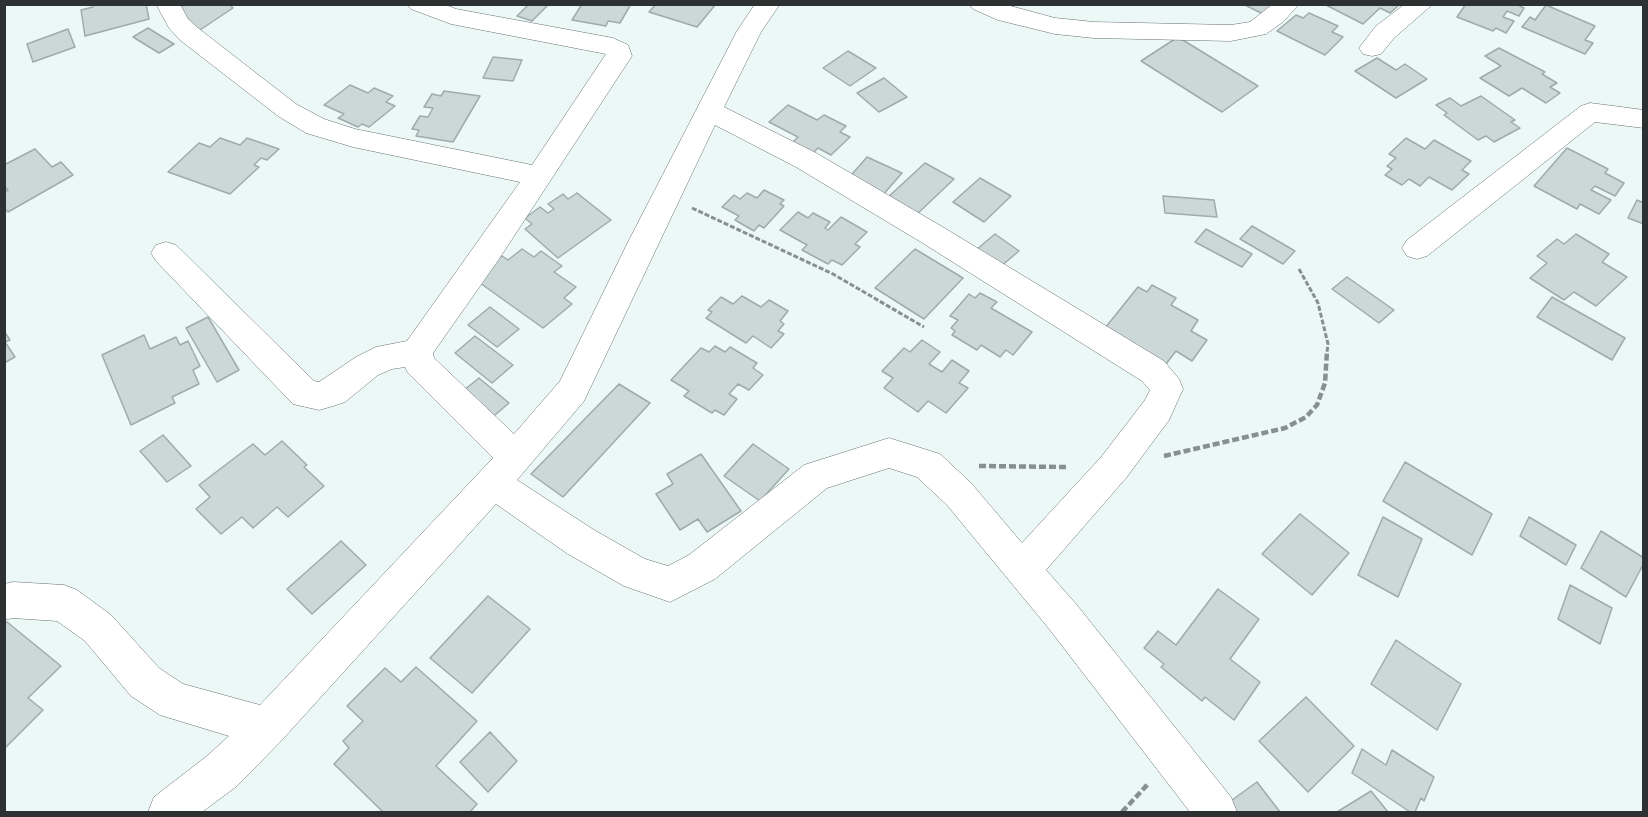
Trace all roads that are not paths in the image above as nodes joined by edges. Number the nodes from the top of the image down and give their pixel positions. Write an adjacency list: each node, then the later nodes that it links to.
1 (168, 4): 10 (street)
2 (419, 4): 10 (street)
3 (768, 4): 8 (street)
4 (981, 4): 5 (street)
5 (1287, 4)
6 (1421, 4): 7 (street)
7 (1371, 48)
8 (711, 111): 14 (street); 15 (street)
9 (1644, 119): 11 (street)
10 (538, 176): 13 (street)
11 (1417, 248)
12 (166, 253): 13 (street)
13 (417, 353): 14 (street)
14 (503, 470): 15 (street); 17 (street)
15 (1022, 570): 19 (street)
16 (4, 602): 17 (street)
17 (267, 727): 18 (street)
18 (169, 813)
19 (1216, 813)

